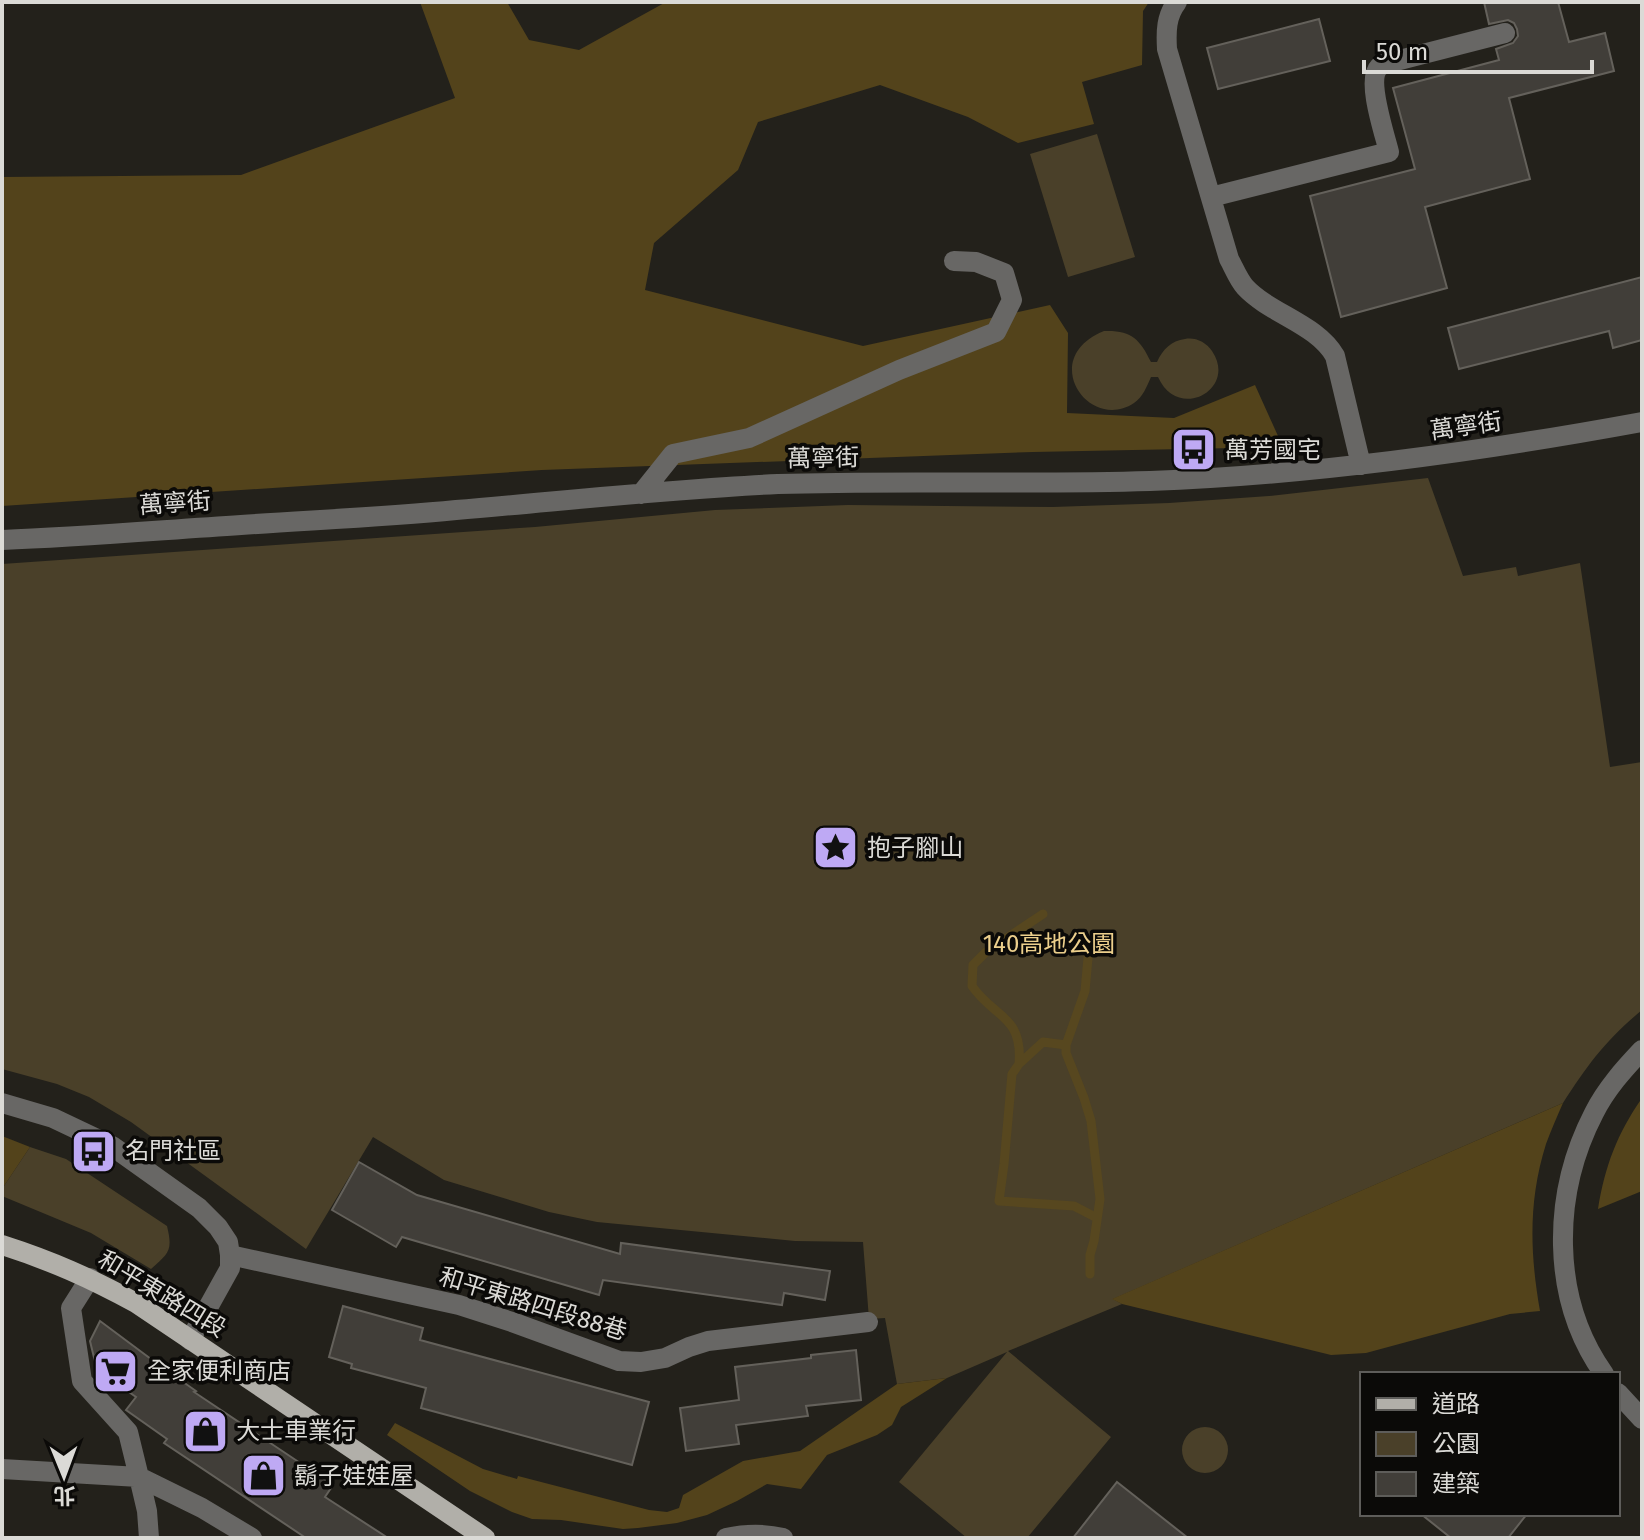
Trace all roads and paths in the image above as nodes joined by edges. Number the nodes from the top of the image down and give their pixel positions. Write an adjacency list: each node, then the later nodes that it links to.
1 (1177, 2): 3 (street)
2 (1505, 33): 3 (street)
3 (1211, 197): 6 (street)
4 (954, 261): 7 (street)
5 (1642, 422): 6 (street, 萬寧街)
6 (1361, 465): 7 (street, 萬寧街)
7 (641, 494): 8 (street, 萬寧街)
8 (2, 540)
9 (1642, 1050): 16 (street)
10 (2, 1103): 12 (street)
11 (2, 1245): 13 (main road, 和平東路四段)
12 (230, 1255): 14 (street, 和平東路四段88巷); 15 (street)
13 (90, 1278): 15 (main road, 和平東路四段); 20 (street)
14 (868, 1322)
15 (190, 1340): 23 (main road, 和平東路四段)
16 (1603, 1372)
17 (1620, 1395): 18 (street)
18 (1642, 1419)
19 (2, 1469): 20 (street)
20 (139, 1477): 21 (street); 22 (street)
21 (149, 1538)
22 (252, 1538)
23 (485, 1538)
24 (726, 1538): 25 (street)
25 (783, 1538)

